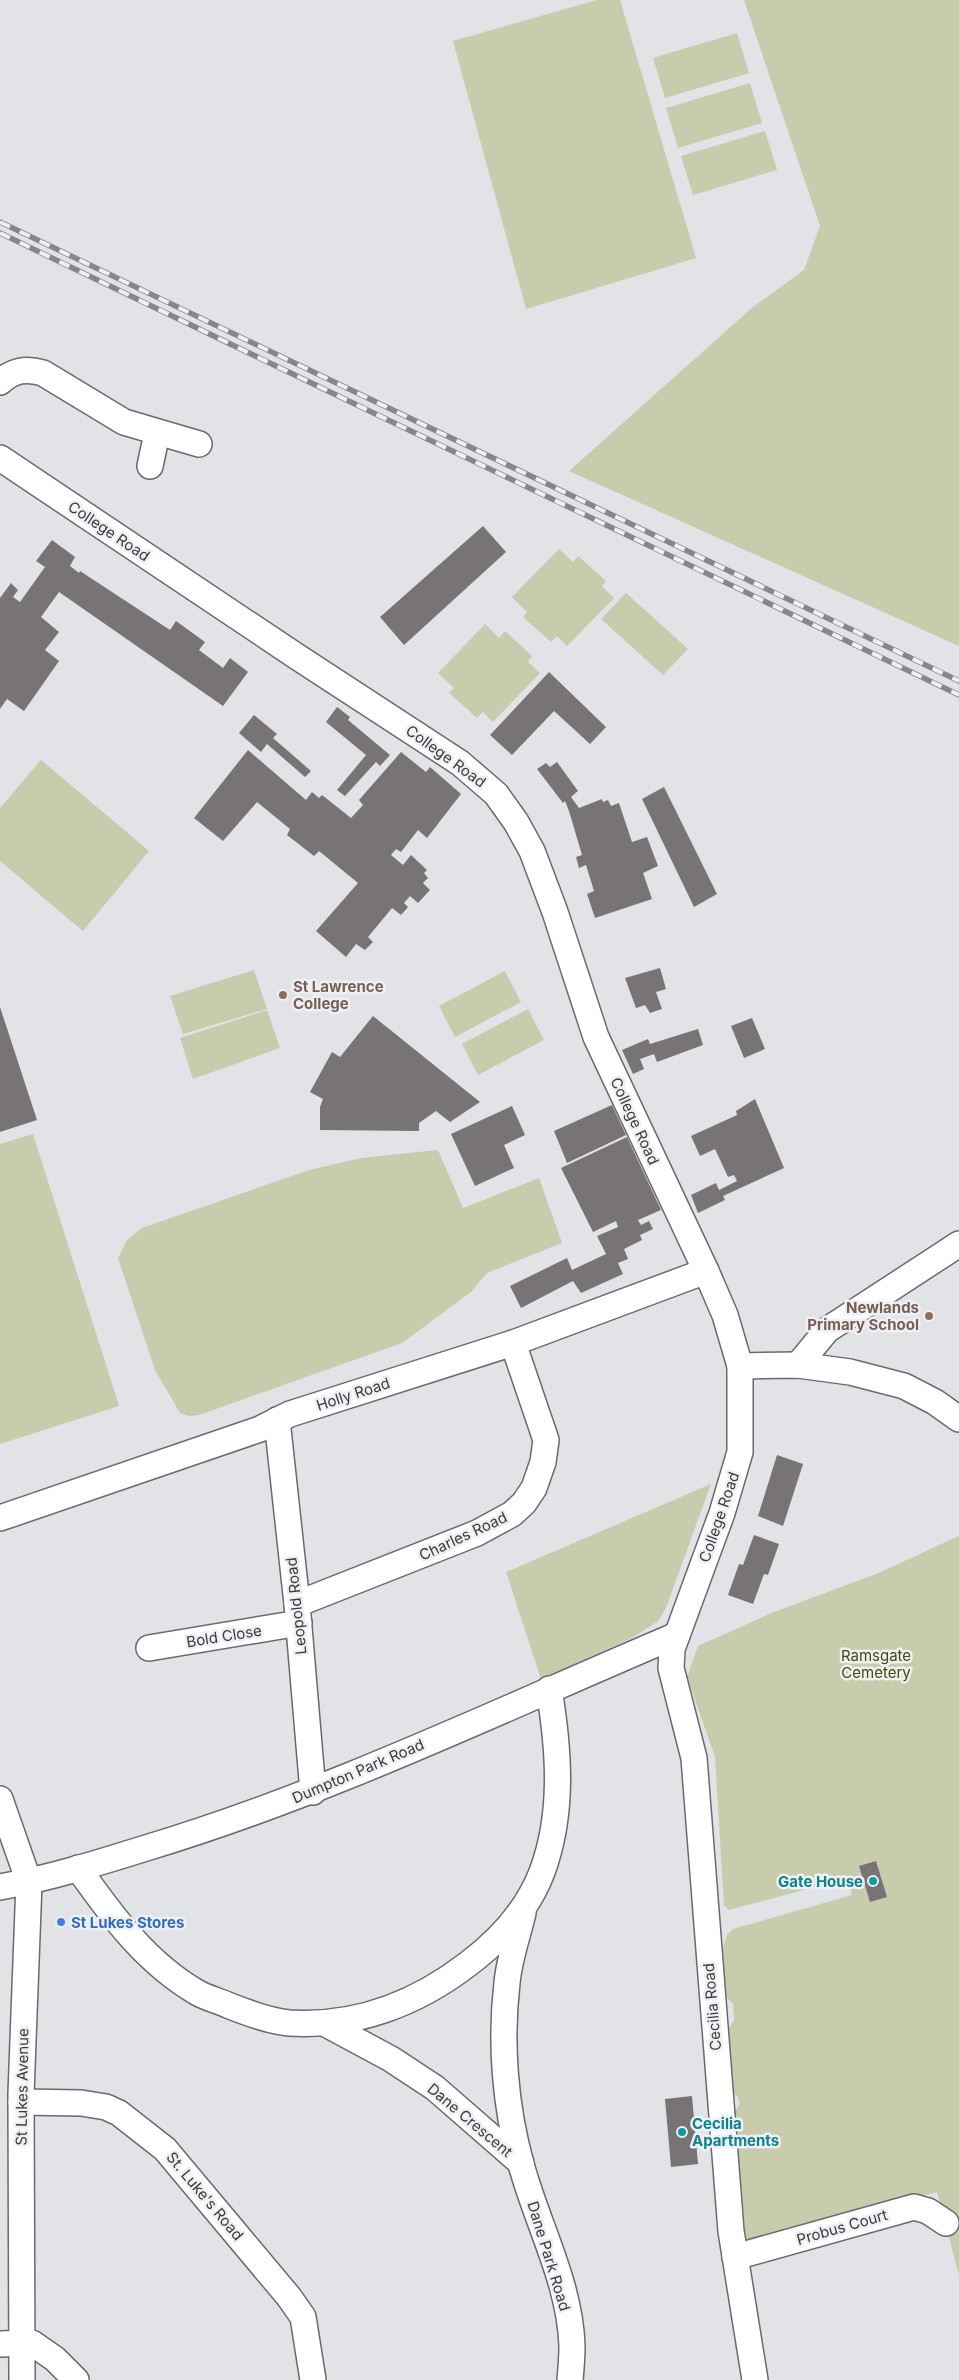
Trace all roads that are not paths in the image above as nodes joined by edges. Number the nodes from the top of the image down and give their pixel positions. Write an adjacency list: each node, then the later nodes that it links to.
1 (0, 382): 2 (street)
2 (157, 433): 3 (street); 5 (street)
3 (199, 444)
4 (0, 458): 7 (street, College Road)
5 (150, 466)
6 (959, 1244): 9 (street)
7 (706, 1271): 8 (street, Holly Road); 10 (street, College Road)
8 (513, 1343): 12 (street, Holly Road); 14 (street, Charles Road)
9 (798, 1365): 10 (street); 11 (street)
10 (740, 1366): 15 (street, College Road)
11 (959, 1419)
12 (277, 1420): 13 (street, Holly Road); 14 (street, Leopold Road)
13 (0, 1518)
14 (298, 1614): 16 (street, Bold Close); 18 (street, Leopold Road)
15 (677, 1635): 17 (street, Dumpton Park Road); 28 (street, Cecilia Road)
16 (149, 1648)
17 (549, 1689): 18 (street, Dumpton Park Road); 23 (street, Dane Crescent)
18 (313, 1792): 20 (street, Dumpton Park Road)
19 (0, 1799): 21 (street, St Lukes Avenue)
20 (78, 1868): 21 (street, Dumpton Park Road); 24 (street, Dane Crescent)
21 (30, 1882): 22 (street, Dumpton Park Road); 25 (street, St Lukes Avenue)
22 (0, 1887)
23 (524, 1908): 24 (street, Dane Crescent); 26 (street, Dane Crescent)
24 (324, 2022): 26 (street, Dane Crescent)
25 (21, 2102): 29 (street, St Lukes Avenue); 32 (street, St. Luke's Road)
26 (521, 2163): 33 (street, Dane Park Road)
27 (946, 2224): 28 (street, Probus Court)
28 (735, 2257): 34 (street, Cecilia Road)
29 (10, 2343): 30 (street, St Lukes Avenue); 31 (street)
30 (22, 2380)
31 (76, 2380)
32 (313, 2380)
33 (570, 2380)
34 (755, 2380)

